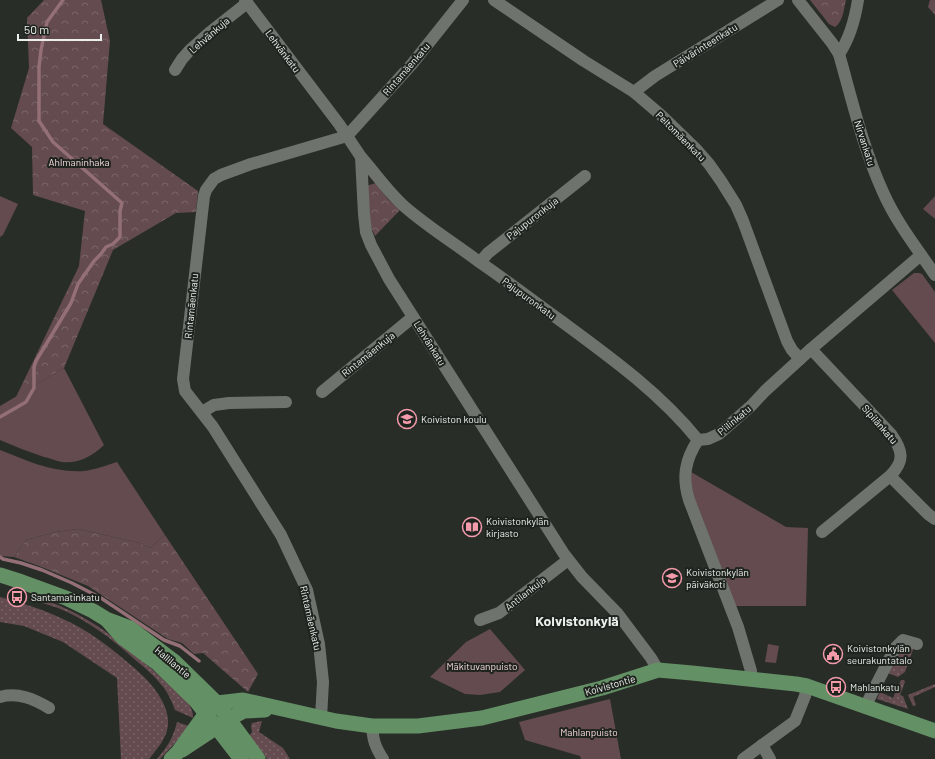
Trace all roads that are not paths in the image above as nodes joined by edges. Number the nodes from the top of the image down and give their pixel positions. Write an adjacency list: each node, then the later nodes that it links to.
1 (463, 0): 10 (street, Rintamäenkatu)
2 (494, 0): 9 (street, Peltomäenkatu)
3 (778, 0): 9 (street, Päivärinteenkatu)
4 (798, 0): 7 (street, Nirvankatu)
5 (858, 0): 7 (street)
6 (246, 2): 8 (street, Lehvänkuja); 10 (street, Lehvänkatu)
7 (839, 54): 13 (street, Nirvankatu)
8 (175, 70)
9 (634, 92): 18 (street, Peltomäenkatu)
10 (347, 136): 11 (street, Lehvänkatu); 21 (street, Rintamäenkatu)
11 (361, 157): 14 (street, Pajupuronkatu); 16 (street, Lehvänkatu)
12 (585, 176): 14 (street, Pajupuronkuja)
13 (921, 255): 15 (street, Nirvankatu); 17 (street, Piilinkatu)
14 (480, 262): 22 (street, Pajupuronkatu)
15 (935, 275)
16 (413, 317): 19 (street, Rintamäenkuja); 26 (street, Lehvänkatu)
17 (811, 349): 18 (street, Piilinkatu); 23 (street, Sipilänkatu)
18 (800, 359): 22 (street, Piilinkatu)
19 (322, 392)
20 (286, 402): 21 (street)
21 (202, 412): 40 (street, Rintamäenkatu)
22 (698, 440): 32 (street)
23 (890, 476): 24 (street); 25 (street, Sipilänkatu)
24 (935, 519)
25 (822, 532)
26 (568, 560): 29 (street, Antilankuja); 31 (street, Lehvänkatu)
27 (0, 575): 28 (main road, Hallilantie)
28 (106, 619): 35 (main road, Hallilantie); 39 (main road, Hallilantie)
29 (480, 620)
30 (917, 644): 36 (street)
31 (658, 670): 32 (main road, Koivistontie); 42 (main road, Koivistontie)
32 (750, 679): 33 (main road, Koivistontie)
33 (807, 686): 36 (main road, Koivistontie); 44 (street)
34 (0, 697): 37 (street)
35 (217, 703): 38 (main road, Koivistontie); 39 (main road); 41 (main road, Hallilantie)
36 (868, 707): 43 (main road, Koivistontie)
37 (49, 708)
38 (282, 709): 40 (main road, Koivistontie); 41 (main road, Koivistontie)
39 (206, 712): 41 (main road, Hallilantie); 45 (main road)
40 (320, 718): 42 (main road, Koivistontie)
41 (223, 723): 45 (main road, Koivistontie); 46 (main road); 47 (main road)
42 (372, 726): 48 (street)
43 (935, 731)
44 (762, 745): 49 (street); 50 (street)
45 (174, 756)
46 (241, 759)
47 (258, 759)
48 (383, 759)
49 (743, 759)
50 (770, 759)

